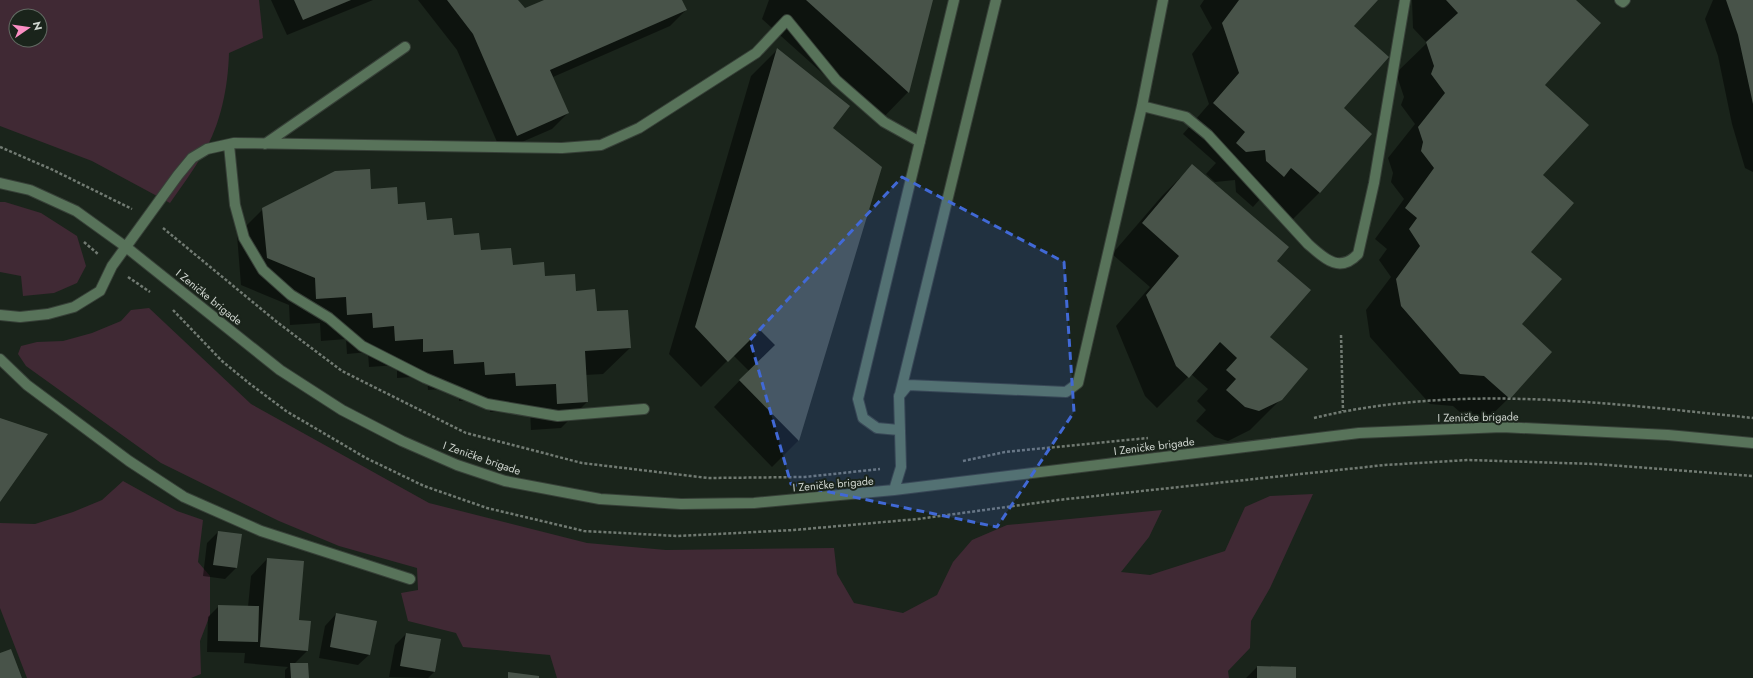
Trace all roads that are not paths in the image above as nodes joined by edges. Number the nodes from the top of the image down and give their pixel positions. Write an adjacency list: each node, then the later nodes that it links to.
1 (954, 0): 9 (street)
2 (996, 0): 16 (street)
3 (1163, 0): 8 (street)
4 (1404, 0): 8 (street)
5 (1620, 0): 6 (street)
6 (1625, 0)
7 (405, 47): 10 (street)
8 (1142, 106): 16 (street)
9 (920, 142): 10 (street); 18 (street)
10 (265, 144): 11 (street)
11 (228, 145): 13 (street); 17 (street)
12 (0, 183): 13 (street, I Zeničke brigade)
13 (126, 247): 14 (street); 20 (street, I Zeničke brigade)
14 (0, 315)
15 (0, 359): 21 (street)
16 (899, 396): 18 (street)
17 (644, 409)
18 (899, 430): 20 (street)
19 (1753, 443): 20 (street, I Zeničke brigade)
20 (894, 490)
21 (410, 579)

